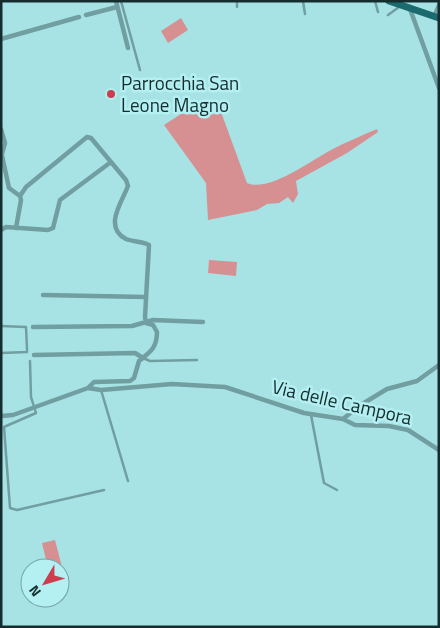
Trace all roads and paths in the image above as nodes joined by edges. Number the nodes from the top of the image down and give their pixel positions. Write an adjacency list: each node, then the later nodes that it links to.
1 (116, 1): 9 (street)
2 (121, 1): 20 (lane)
3 (237, 1): 10 (lane)
4 (303, 1): 13 (lane)
5 (375, 1): 12 (lane)
6 (389, 1): 8 (main road)
7 (438, 3): 17 (street)
8 (401, 6): 11 (main road); 15 (lane)
9 (117, 7): 14 (street); 19 (street)
10 (237, 7)
11 (410, 9): 17 (main road); 21 (street)
12 (378, 12)
13 (305, 14)
14 (86, 15)
15 (388, 15)
16 (79, 17): 18 (street)
17 (437, 17)
18 (1, 40)
19 (128, 48)
20 (140, 70)
21 (439, 88)
22 (1, 129): 23 (street)
23 (3, 142): 24 (street)
24 (2, 153): 26 (street)
25 (111, 162): 26 (street); 27 (street); 30 (street)
26 (20, 196): 27 (street)
27 (16, 228): 28 (street)
28 (1, 230)
29 (43, 295): 30 (street)
30 (145, 296): 32 (street)
31 (203, 322): 32 (street)
32 (146, 323): 34 (street); 37 (street)
33 (1, 326): 35 (lane)
34 (33, 327)
35 (1, 353)
36 (34, 355): 37 (street)
37 (143, 358): 38 (lane); 41 (street)
38 (197, 360)
39 (30, 361): 43 (lane)
40 (439, 366): 46 (street)
41 (88, 388): 42 (street, Via delle Campora); 43 (street, Via delle Campora)
42 (101, 390): 44 (street, Via delle Campora); 48 (lane)
43 (34, 407): 45 (street, Via delle Campora); 49 (lane)
44 (311, 414): 46 (street, Via delle Campora); 50 (lane)
45 (1, 416)
46 (343, 419): 47 (street, Via delle Campora)
47 (439, 450)
48 (128, 481)
49 (104, 490)
50 (337, 490)

